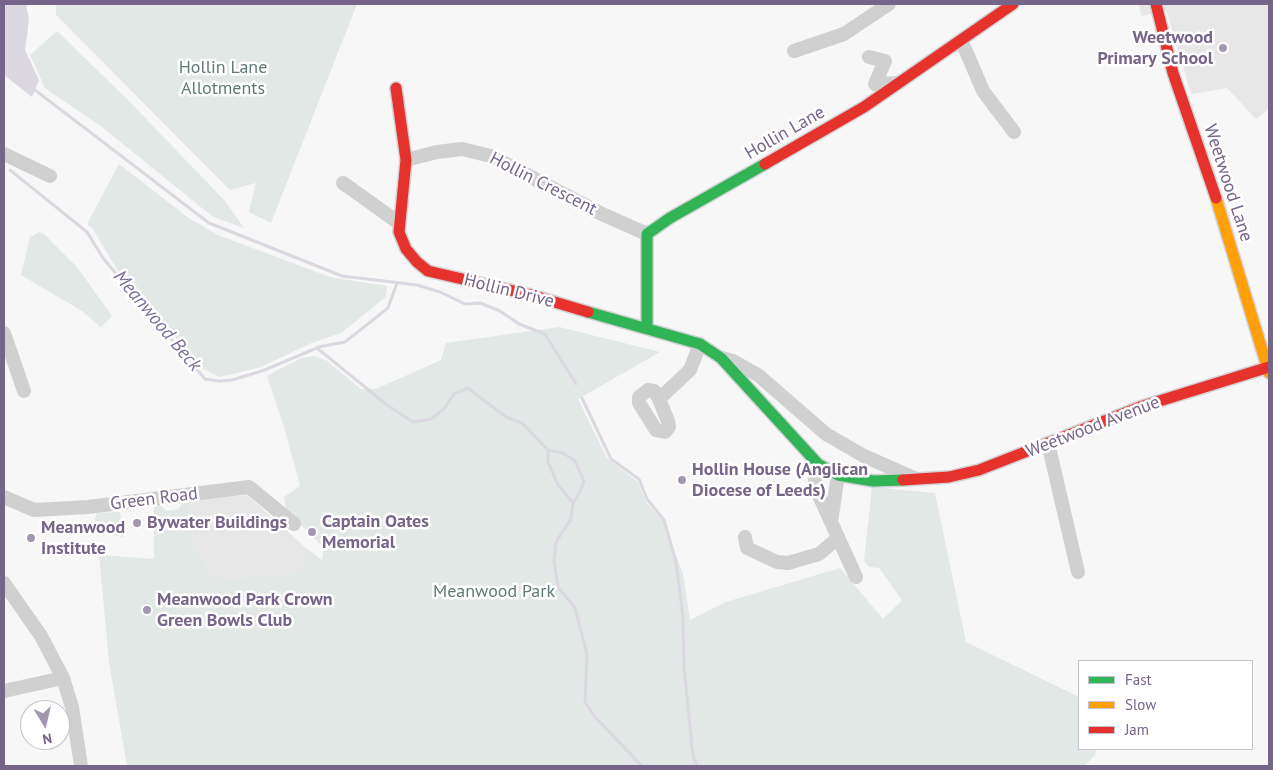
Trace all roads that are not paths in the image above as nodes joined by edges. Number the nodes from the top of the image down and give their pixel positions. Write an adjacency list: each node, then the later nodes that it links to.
1 (889, 4): 5 (street)
2 (1013, 4): 4 (street, Hollin Lane)
3 (1156, 4): 20 (street, Weetwood Lane)
4 (960, 42): 7 (street, Hollin Lane); 9 (street)
5 (794, 51)
6 (869, 57): 7 (street)
7 (900, 82): 15 (street, Hollin Lane)
8 (396, 88): 11 (street, Hollin Drive)
9 (1014, 132)
10 (4, 154): 12 (street)
11 (406, 160): 14 (street, Hollin Drive); 15 (street, Hollin Crescent)
12 (50, 176)
13 (342, 184): 14 (street)
14 (398, 223): 16 (street, Hollin Drive)
15 (647, 234): 16 (street)
16 (648, 327): 18 (street, Weetwood Avenue)
17 (4, 333): 21 (street)
18 (700, 344): 19 (street, Weetwood Avenue); 22 (street)
19 (721, 358): 24 (street, Weetwood Avenue); 26 (street, Weetwood Avenue)
20 (1269, 369): 23 (street, Weetwood Avenue)
21 (24, 391)
22 (658, 399)
23 (1048, 443): 26 (street, Weetwood Avenue); 32 (street)
24 (818, 464): 25 (street, Weetwood Avenue); 28 (street)
25 (838, 475): 26 (street, Weetwood Avenue); 28 (street)
26 (917, 480)
27 (4, 497): 29 (street, Green Road)
28 (831, 523): 31 (street)
29 (294, 524)
30 (745, 537): 31 (street)
31 (838, 538): 33 (street)
32 (1078, 572)
33 (856, 578)
34 (4, 583): 35 (street)
35 (63, 678): 36 (street); 37 (street)
36 (4, 691)
37 (82, 766)

